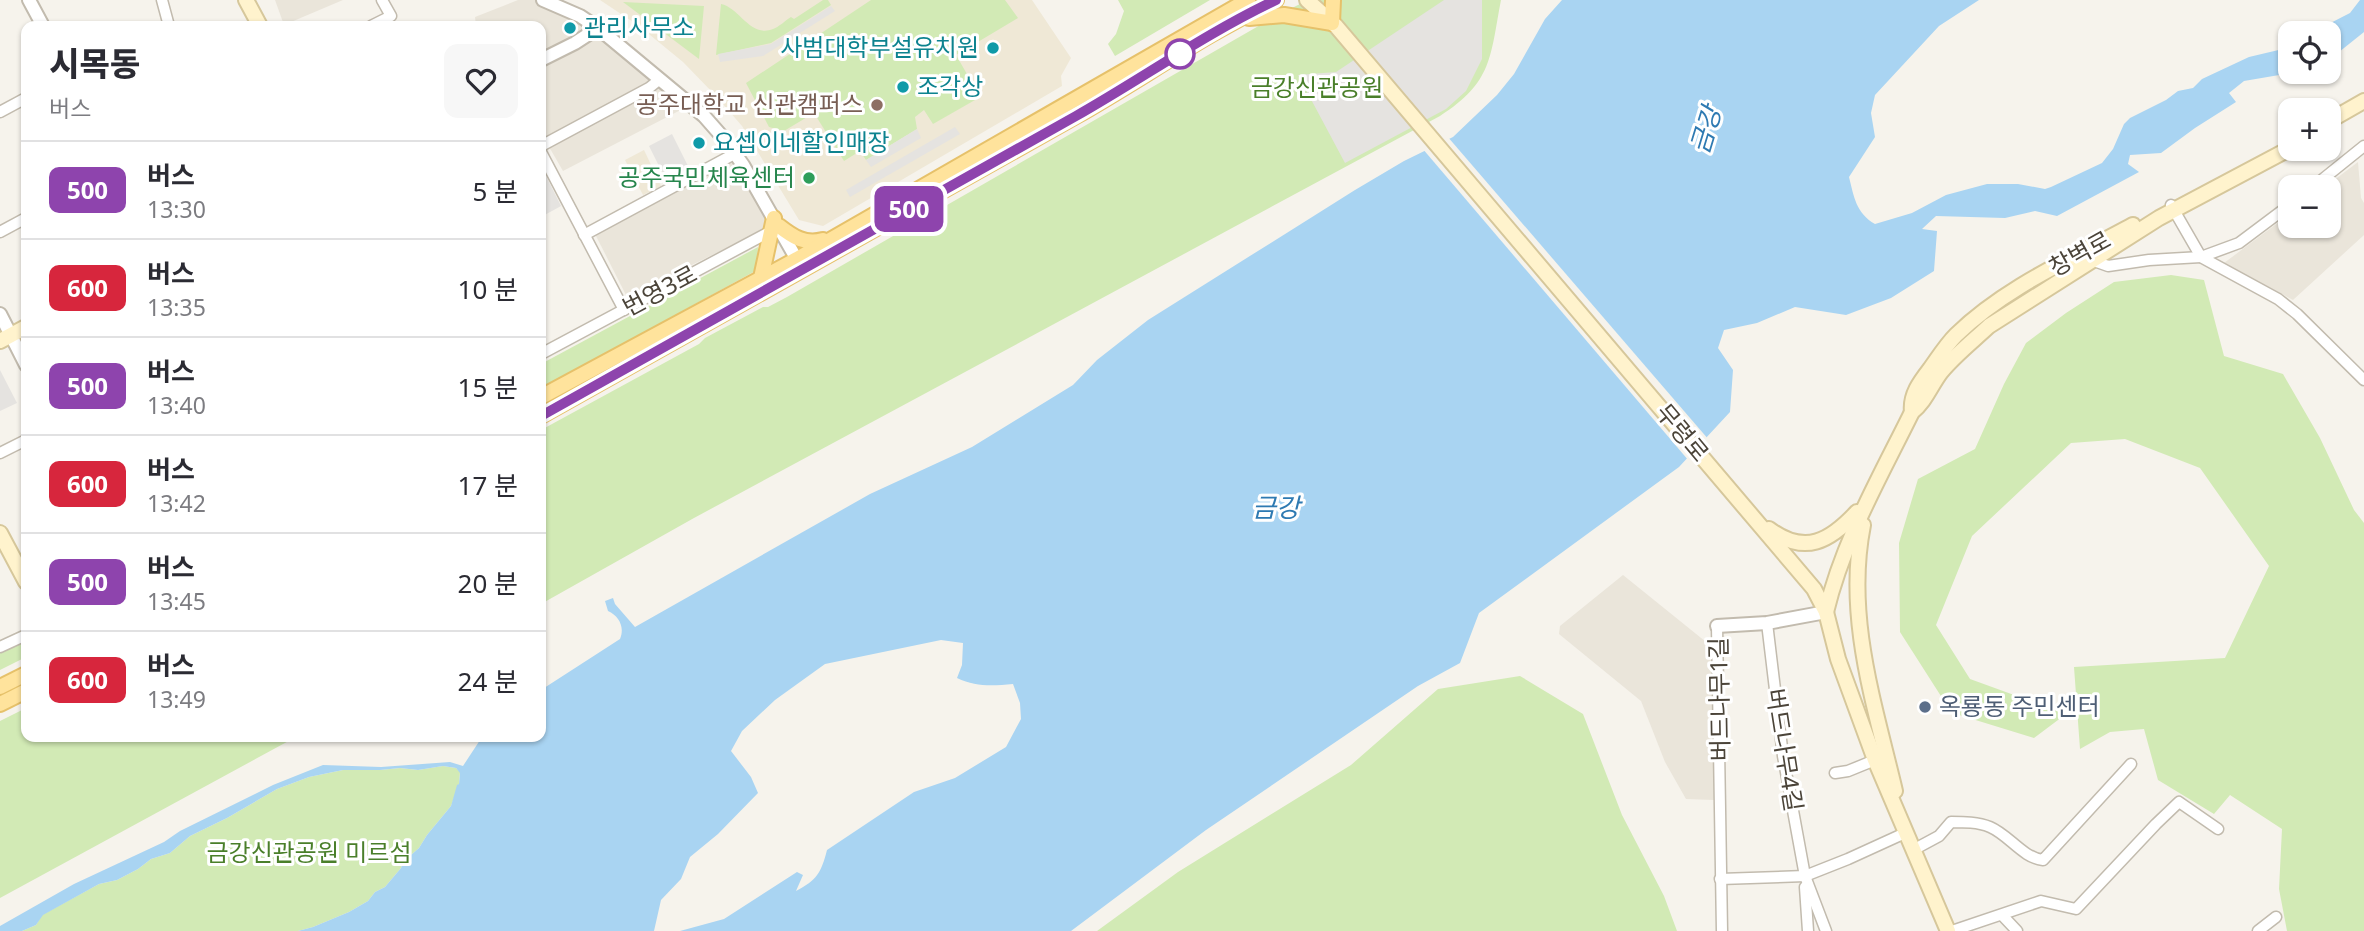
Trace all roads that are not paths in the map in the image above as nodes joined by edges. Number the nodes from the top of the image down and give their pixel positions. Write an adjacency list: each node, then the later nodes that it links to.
1 (29, 0): 10 (street)
2 (162, 0): 11 (street)
3 (246, 0): 12 (main road)
4 (382, 0): 13 (street)
5 (543, 0): 16 (street)
6 (1276, 0): 14 (main road)
7 (1307, 0): 15 (main road, 무령로)
8 (1333, 0): 15 (main road)
9 (1241, 2): 38 (main road)
10 (40, 21)
11 (168, 21)
12 (257, 21)
13 (381, 21)
14 (1230, 22): 15 (main road); 41 (main road)
15 (1334, 24): 55 (main road, 무령로)
16 (598, 28): 17 (street); 18 (street)
17 (546, 58)
18 (660, 79): 25 (street); 28 (street)
19 (21, 100): 22 (street)
20 (2364, 102): 23 (main road)
21 (2364, 108): 24 (main road)
22 (0, 111)
23 (2341, 114)
24 (2341, 121)
25 (546, 143)
26 (2364, 146): 31 (street)
27 (2278, 148): 32 (main road, 창벽로)
28 (736, 153): 35 (street); 37 (street)
29 (2278, 154): 32 (main road, 창벽로)
30 (546, 162): 37 (street)
31 (2328, 175)
32 (2172, 207): 39 (street); 40 (main road, 창벽로); 50 (main road, 창벽로)
33 (2278, 214): 39 (street)
34 (21, 221): 36 (street)
35 (775, 225): 38 (main road); 41 (street); 42 (main road); 43 (street, 번영3로)
36 (0, 232)
37 (584, 235): 43 (street)
38 (835, 237): 41 (main road)
39 (2201, 257): 40 (street); 48 (street)
40 (2094, 261): 50 (main road, 창벽로)
41 (800, 264): 42 (main road); 51 (main road)
42 (761, 278): 49 (main road)
43 (624, 310): 46 (street, 번영3로)
44 (0, 314): 45 (street)
45 (6, 338): 47 (street)
46 (546, 349)
47 (21, 358)
48 (2364, 380)
49 (546, 394)
50 (1912, 412): 54 (main road, 창벽로)
51 (546, 413)
52 (21, 442): 53 (street)
53 (0, 453)
54 (1868, 499): 55 (main road); 58 (main road, 창벽로); 71 (main road)
55 (1754, 518): 58 (main road, 무령로)
56 (0, 533): 57 (main road)
57 (21, 573)
58 (1826, 612): 59 (street, 버드나무1길); 67 (main road, 무령로)
59 (1767, 623): 60 (street, 버드나무1길); 73 (street, 버드나무4길)
60 (1717, 626): 74 (street, 버드나무1길)
61 (21, 638): 62 (street)
62 (0, 648)
63 (21, 676): 64 (main road)
64 (0, 687)
65 (21, 694): 66 (main road)
66 (0, 704)
67 (1875, 760): 69 (street); 71 (main road, 무령로)
68 (2131, 764): 72 (street)
69 (1835, 773)
70 (2218, 829): 75 (street)
71 (1905, 833): 72 (main road, 무령로); 73 (street)
72 (1913, 850): 80 (main road, 무령로)
73 (1805, 876): 74 (street); 78 (street); 79 (street, 버드나무4길)
74 (1720, 879): 77 (street, 버드나무1길)
75 (2003, 915): 80 (street); 81 (street)
76 (2276, 918): 82 (street)
77 (1722, 931)
78 (1808, 931)
79 (1826, 931)
80 (1950, 931)
81 (2017, 931)
82 (2258, 931)

